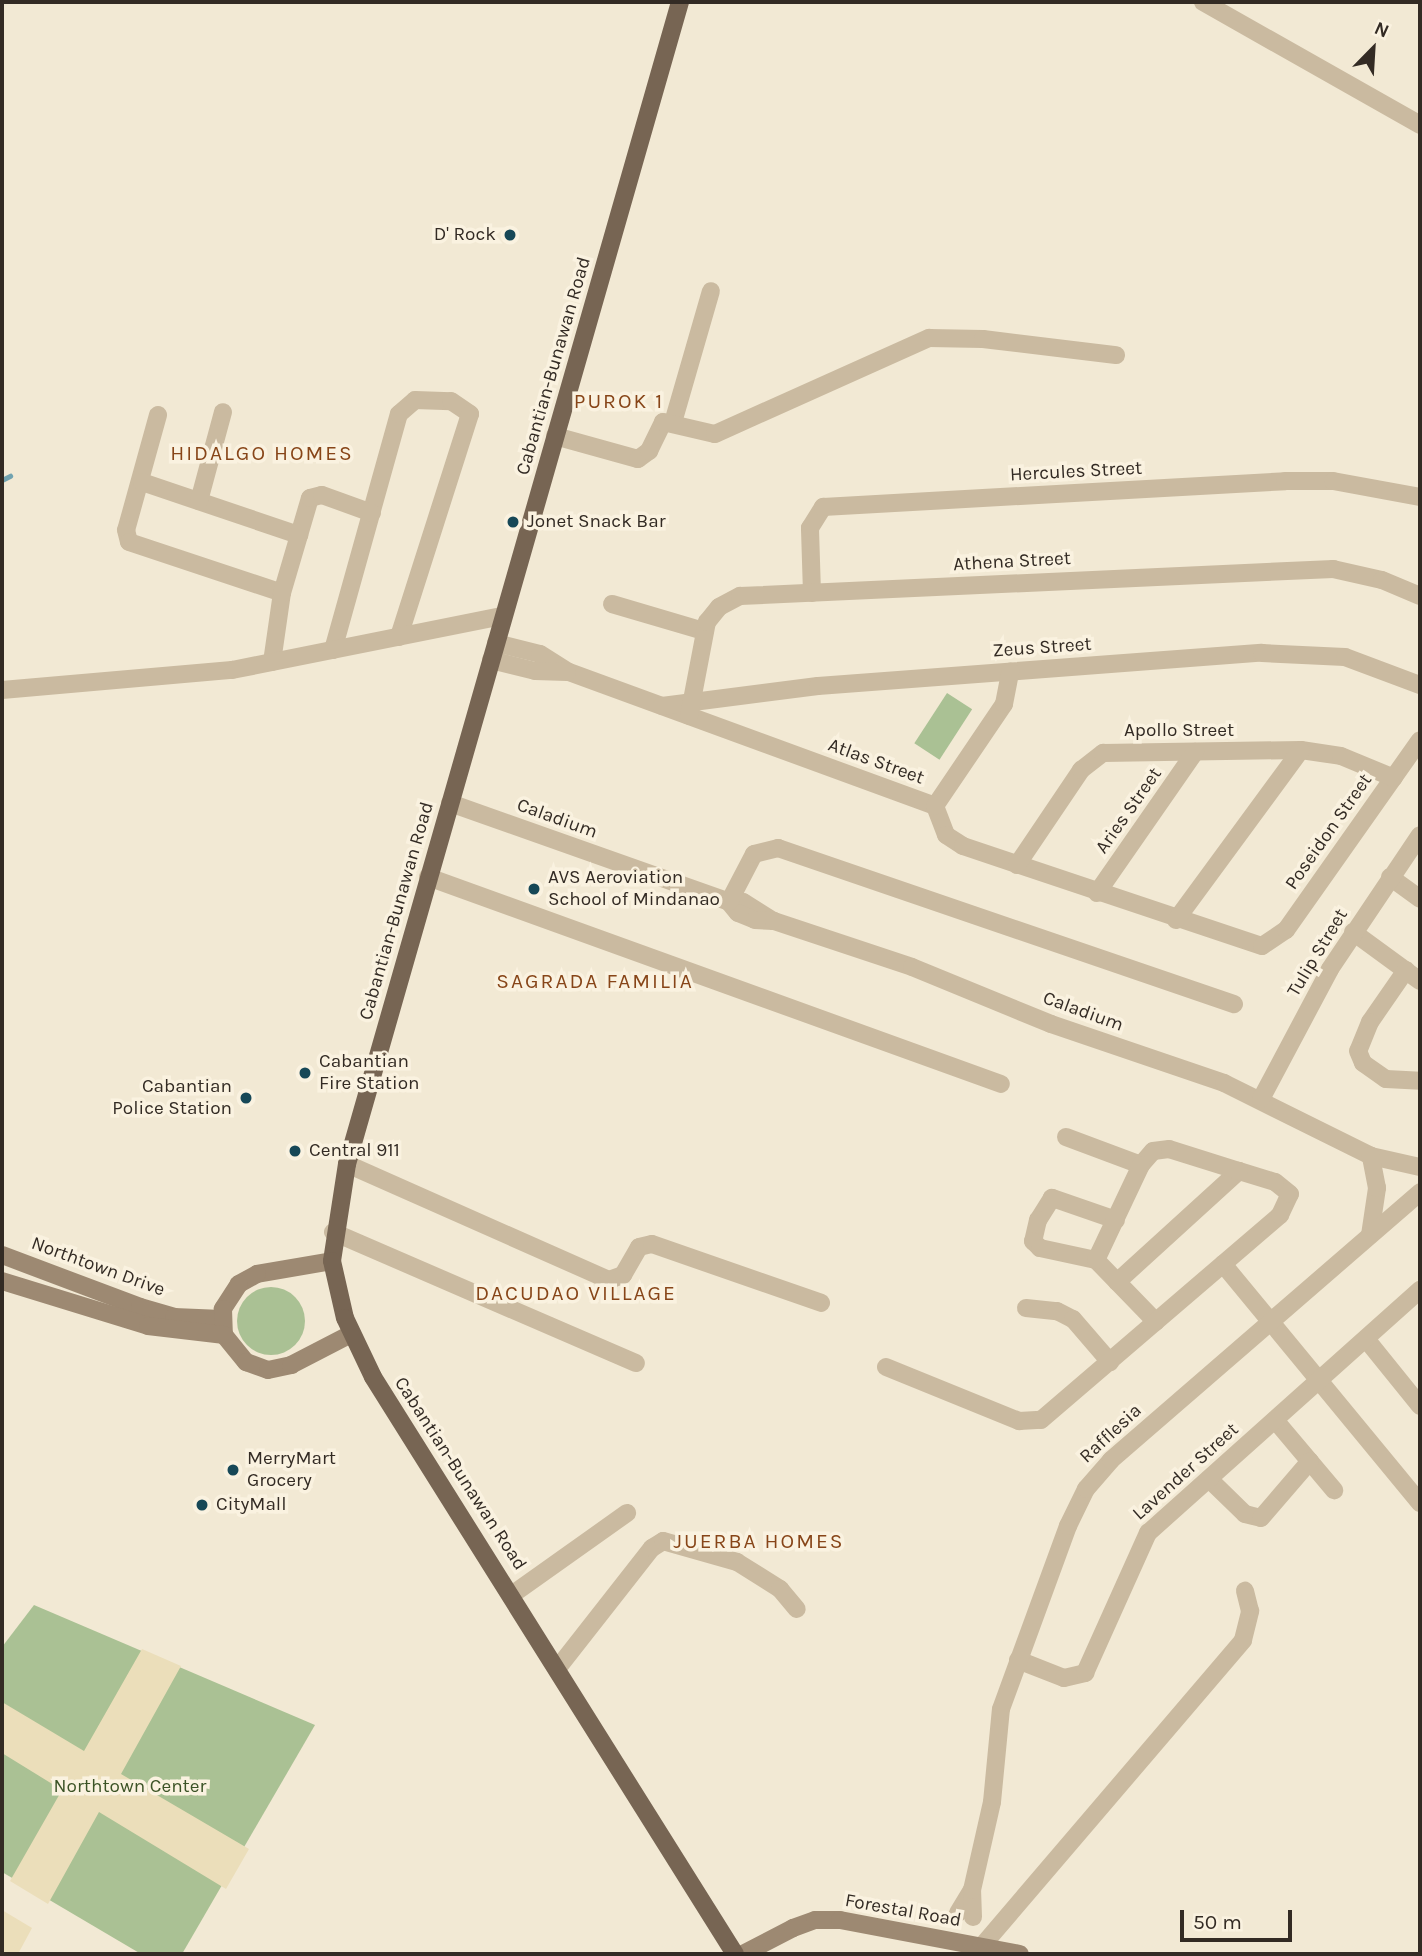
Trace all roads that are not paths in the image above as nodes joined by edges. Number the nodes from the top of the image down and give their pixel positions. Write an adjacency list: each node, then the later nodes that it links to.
1 (680, 2): 9 (main road, Cabantian-Bunawan Road)
2 (1203, 2): 3 (street)
3 (1420, 125)
4 (712, 291): 8 (street)
5 (1116, 355): 9 (street)
6 (223, 412): 12 (street)
7 (158, 415): 10 (street)
8 (674, 419)
9 (555, 436): 19 (main road, Cabantian-Bunawan Road)
10 (142, 482): 12 (street); 15 (street)
11 (1420, 497): 16 (street, Hercules Street)
12 (199, 501): 14 (street)
13 (372, 513): 14 (street); 21 (street); 22 (street)
14 (299, 535): 15 (street)
15 (282, 593): 24 (street)
16 (812, 593): 17 (street, Athena Street); 20 (street, Athena Street)
17 (1420, 596)
18 (612, 604): 20 (street)
19 (503, 616): 21 (street); 23 (main road, Cabantian-Bunawan Road)
20 (704, 631): 28 (street, Athena Street)
21 (399, 637): 22 (street)
22 (333, 650): 24 (street)
23 (494, 651): 28 (street, Zeus Street); 33 (main road, Cabantian-Bunawan Road)
24 (272, 662): 27 (street)
25 (1010, 672): 26 (street, Zeus Street); 28 (street, Zeus Street); 34 (street)
26 (1420, 685)
27 (5, 686)
28 (690, 709): 34 (street, Atlas Street)
29 (1420, 740): 32 (street, Poseidon Street)
30 (1301, 750): 31 (street, Apollo Street); 32 (street, Apollo Street); 42 (street)
31 (1195, 752): 36 (street, Apollo Street); 39 (street, Aries Street)
32 (1394, 778): 44 (street, Poseidon Street)
33 (450, 803): 37 (main road, Cabantian-Bunawan Road); 41 (street, Caladium)
34 (935, 806): 36 (street, Atlas Street)
35 (1420, 835): 38 (street, Tulip Street)
36 (1017, 865): 39 (street, Atlas Street)
37 (428, 877): 48 (street); 52 (main road, Cabantian-Bunawan Road)
38 (1390, 877): 40 (street); 43 (street, Tulip Street)
39 (1097, 893): 42 (street, Atlas Street)
40 (1420, 899)
41 (729, 902): 46 (street); 49 (street, Caladium)
42 (1176, 920): 44 (street, Atlas Street)
43 (1353, 932): 45 (street); 49 (street, Tulip Street)
44 (1269, 945)
45 (1413, 976): 47 (street)
46 (1234, 1004)
47 (1420, 1082)
48 (1000, 1084)
49 (1261, 1099): 51 (street, Caladium)
50 (1066, 1137): 53 (street)
51 (1371, 1156): 54 (street, Caladium); 59 (street)
52 (346, 1164): 58 (main road, Cabantian-Bunawan Road); 67 (street)
53 (1142, 1165): 55 (street); 57 (street)
54 (1420, 1167)
55 (1238, 1171): 63 (street); 65 (street)
56 (1420, 1192): 59 (street, Rafflesia)
57 (1116, 1220): 62 (street); 62 (street)
58 (333, 1232): 61 (main road, Cabantian-Bunawan Road); 76 (street)
59 (1370, 1235): 70 (street, Rafflesia)
60 (2, 1255): 71 (street, Northtown Drive)
61 (332, 1261): 72 (street); 73 (main road, Cabantian-Bunawan Road)
62 (1096, 1261): 65 (street)
63 (1223, 1264): 69 (street); 70 (street)
64 (2, 1281): 71 (street, Northtown Drive)
65 (1116, 1282): 69 (street)
66 (1419, 1294): 74 (street, Lavender Street)
67 (821, 1303)
68 (1026, 1308): 75 (street)
69 (1156, 1322): 75 (street)
70 (1270, 1322): 78 (street); 89 (street, Rafflesia)
71 (172, 1324): 72 (street, Northtown Drive)
72 (223, 1327): 73 (street)
73 (351, 1334): 87 (main road, Cabantian-Bunawan Road)
74 (1366, 1339): 78 (street, Lavender Street); 79 (street)
75 (1110, 1362): 77 (street)
76 (636, 1363)
77 (886, 1367)
78 (1319, 1380): 80 (street, Lavender Street); 84 (street)
79 (1420, 1406)
80 (1275, 1420): 81 (street); 82 (street, Lavender Street)
81 (1310, 1461): 82 (street); 83 (street)
82 (1209, 1479): 89 (street, Lavender Street)
83 (1334, 1490)
84 (1420, 1503)
85 (627, 1513): 87 (street)
86 (1245, 1591): 91 (street)
87 (513, 1594): 90 (main road, Cabantian-Bunawan Road)
88 (797, 1609): 90 (street)
89 (1018, 1660): 91 (street, Rafflesia)
90 (557, 1669): 92 (main road, Cabantian-Bunawan Road)
91 (965, 1930): 93 (street, Forestal Road); 94 (street, Forestal Road)
92 (735, 1954)
93 (743, 1954)
94 (1020, 1954)

